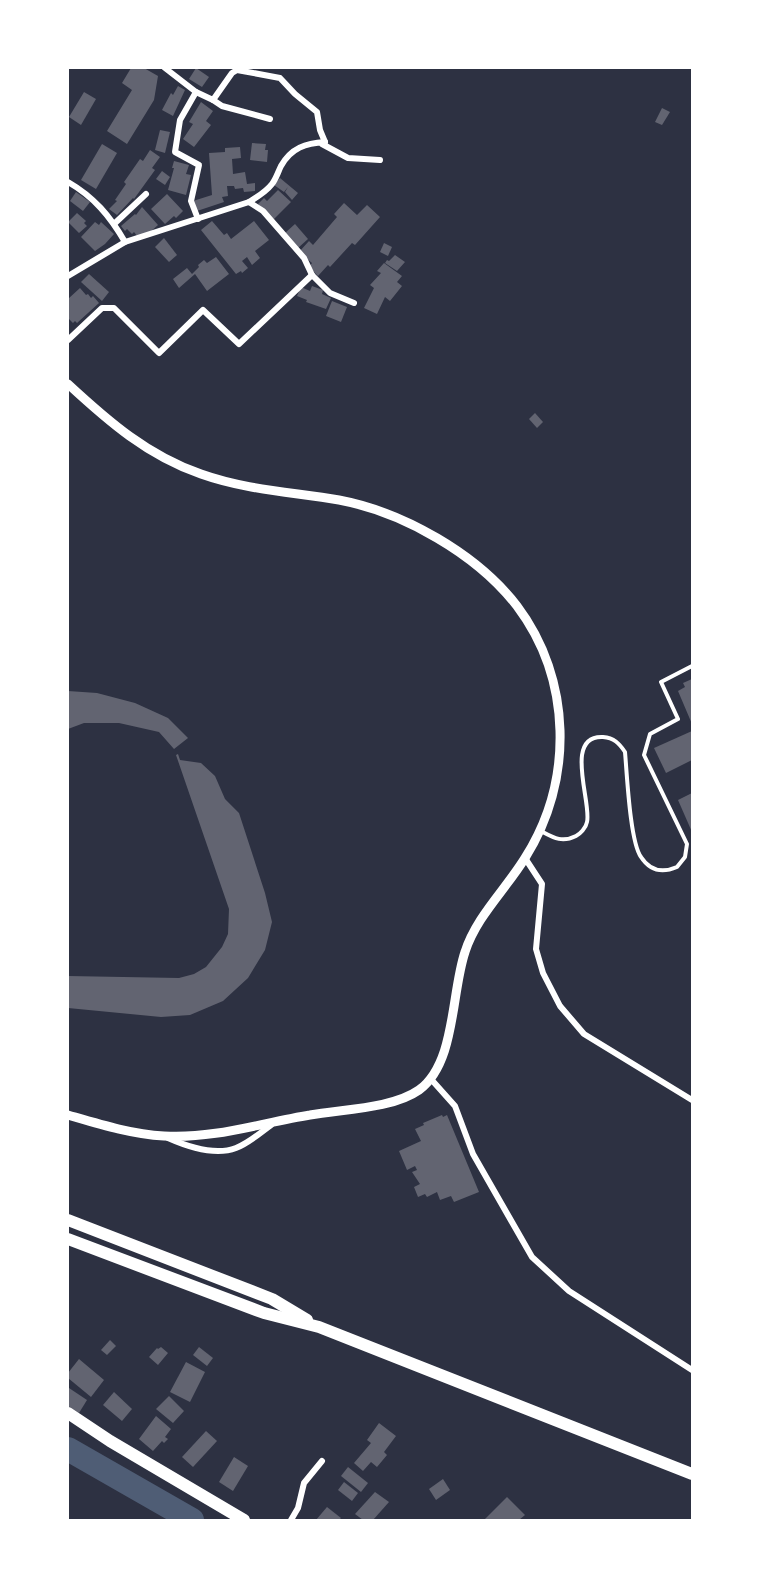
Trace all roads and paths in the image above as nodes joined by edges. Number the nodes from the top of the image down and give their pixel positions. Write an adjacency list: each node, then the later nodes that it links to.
1 (165, 68): 2 (street)
2 (196, 92): 3 (street); 10 (street)
3 (213, 100): 4 (street); 5 (street)
4 (270, 119)
5 (326, 142): 6 (street); 9 (street)
6 (380, 160)
7 (68, 182): 11 (street)
8 (146, 194): 11 (street)
9 (249, 202): 10 (street); 13 (street)
10 (198, 219): 12 (street)
11 (114, 224): 12 (street)
12 (125, 242): 14 (street)
13 (312, 275): 15 (street); 16 (street)
14 (68, 276)
15 (354, 303)
16 (68, 340)
17 (68, 384): 19 (street)
18 (693, 666): 19 (lane)
19 (541, 831): 20 (street)
20 (525, 858): 21 (street); 22 (street)
21 (430, 1078): 24 (street); 29 (street)
22 (693, 1100)
23 (68, 1115): 25 (street)
24 (274, 1122): 25 (street); 25 (street)
25 (164, 1136)
26 (68, 1220): 28 (main road)
27 (68, 1239): 28 (main road)
28 (319, 1327): 32 (main road)
29 (693, 1370)
30 (68, 1413): 33 (main road)
31 (322, 1461): 34 (street)
32 (693, 1474)
33 (244, 1521)
34 (291, 1521)

